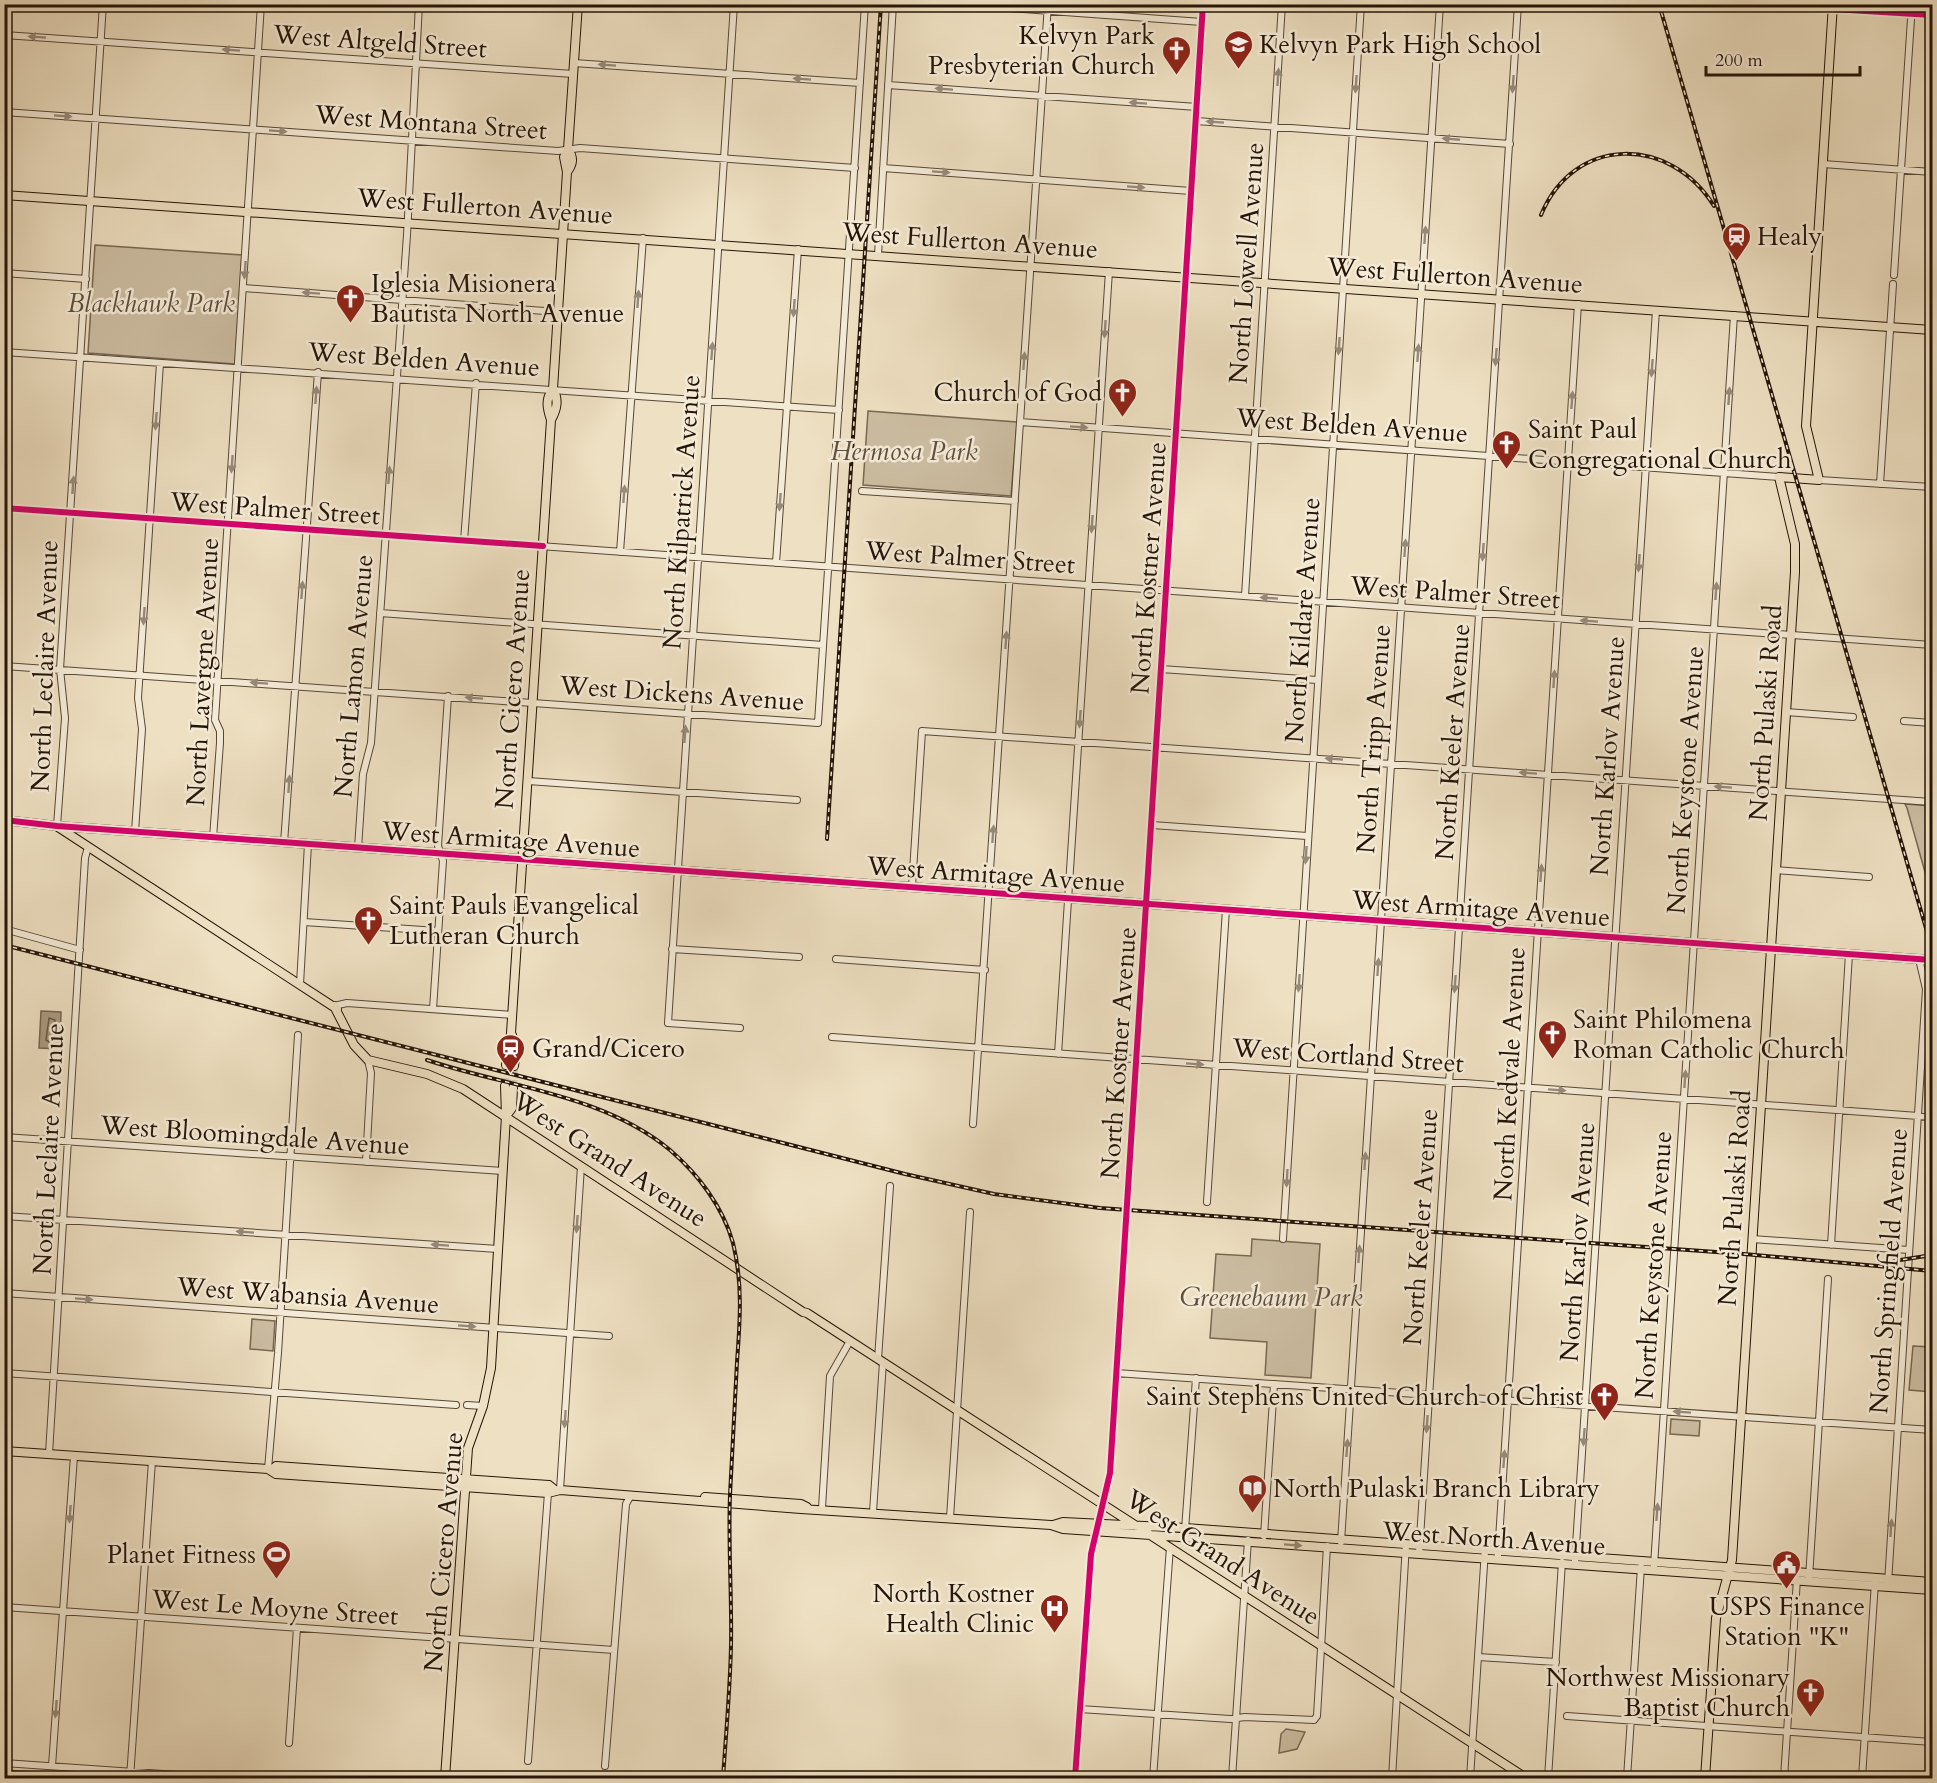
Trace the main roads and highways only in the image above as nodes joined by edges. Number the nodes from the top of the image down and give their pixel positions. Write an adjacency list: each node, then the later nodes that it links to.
1 (578, 4): 4 (main road, North Cicero Avenue)
2 (1833, 7): 5 (main road)
3 (4, 195): 4 (main road, West Fullerton Avenue)
4 (563, 233): 5 (main road, West Fullerton Avenue); 12 (main road, North Cicero Avenue)
5 (1813, 321): 6 (main road, West Fullerton Avenue); 7 (main road, West Belden Avenue)
6 (1932, 330)
7 (1779, 477): 13 (main road, North Pulaski Road)
8 (4, 820): 9 (main road)
9 (57, 826): 10 (main road, West Armitage Avenue); 11 (main road)
10 (93, 829): 11 (main road); 12 (main road, West Armitage Avenue)
11 (86, 846): 17 (main road, West Grand Avenue)
12 (522, 860): 13 (main road, West Armitage Avenue); 15 (main road, North Cicero Avenue)
13 (1771, 948): 14 (main road, West Armitage Avenue); 24 (main road, North Pulaski Road)
14 (1932, 960)
15 (510, 1066)
16 (509, 1087): 17 (main road, North Cicero Avenue)
17 (506, 1116): 19 (main road, North Cicero Avenue); 20 (main road, West Grand Avenue)
18 (4, 1451): 19 (main road, West North Avenue)
19 (466, 1483): 21 (main road, West North Avenue); 28 (main road, North Cicero Avenue)
20 (1136, 1526): 21 (main road, West North Avenue); 22 (main road, West Grand Avenue); 23 (main road, West North Avenue)
21 (1096, 1527): 22 (main road, West North Avenue)
22 (1151, 1536): 23 (main road, West North Avenue, one-way to 23); 29 (main road, West Grand Avenue)
23 (1328, 1543): 24 (main road, West North Avenue)
24 (1729, 1572): 26 (main road, West North Avenue); 30 (main road, North Pulaski Road)
25 (1932, 1582): 26 (main road, West North Avenue)
26 (1888, 1583): 27 (main road, West North Avenue)
27 (1932, 1590)
28 (445, 1779)
29 (1526, 1779)
30 (1705, 1779)

